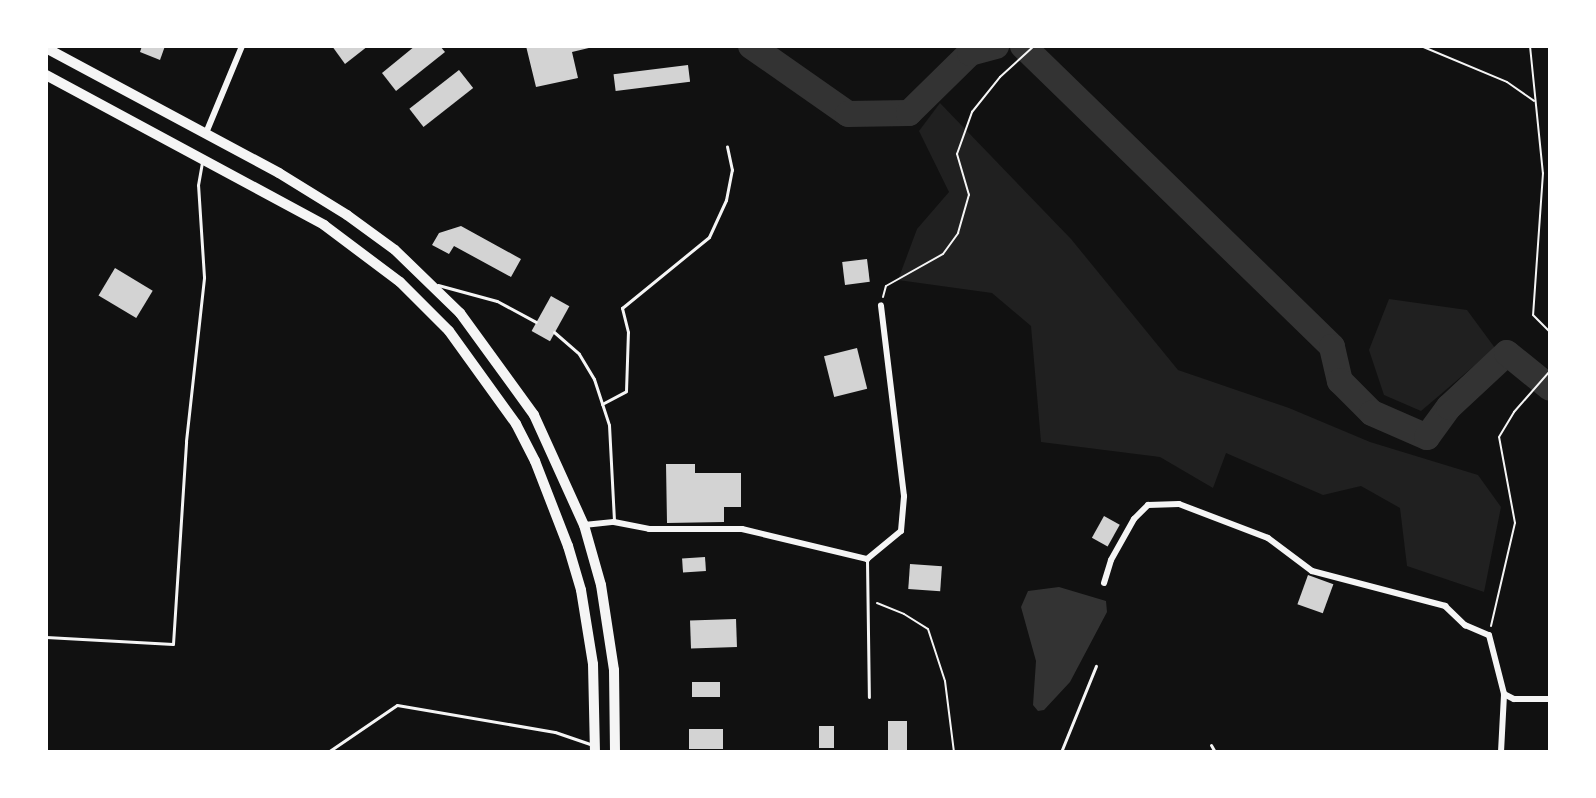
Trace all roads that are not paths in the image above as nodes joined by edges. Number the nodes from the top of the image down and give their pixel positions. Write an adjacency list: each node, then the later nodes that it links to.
1 (242, 46): 4 (street)
2 (46, 48): 4 (highway)
3 (46, 75): 6 (highway)
4 (206, 133): 7 (highway)
5 (727, 147): 11 (lane)
6 (203, 158): 16 (lane); 22 (highway)
7 (430, 284): 9 (lane); 13 (highway)
8 (881, 305): 14 (street)
9 (536, 322)
10 (554, 332): 11 (lane)
11 (602, 404): 12 (lane)
12 (614, 522): 13 (street); 14 (street)
13 (584, 525): 24 (highway)
14 (867, 559): 19 (lane)
15 (1104, 583): 18 (street)
16 (46, 637)
17 (1096, 666): 25 (lane)
18 (1504, 694): 20 (street); 27 (street)
19 (869, 697)
20 (1550, 699)
21 (1211, 745): 26 (lane)
22 (595, 749): 23 (lane)
23 (328, 752)
24 (615, 752)
25 (1061, 752)
26 (1215, 752)
27 (1501, 752)

